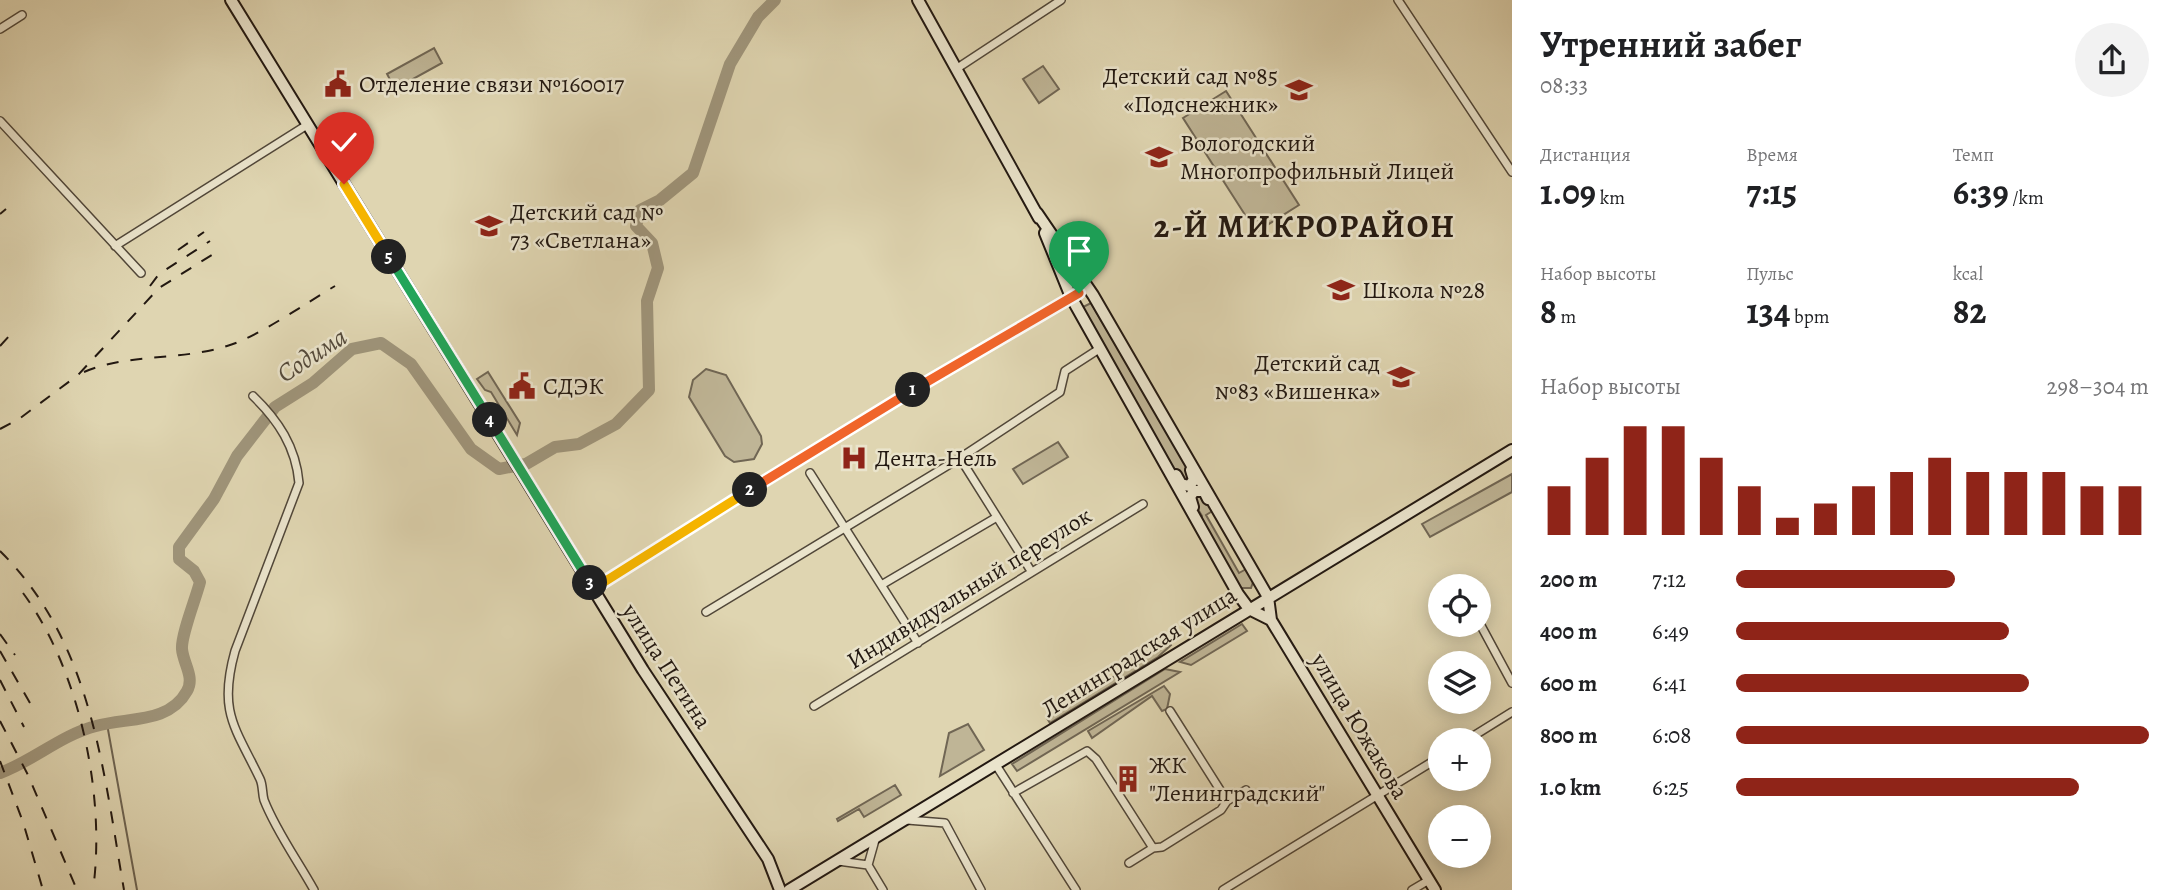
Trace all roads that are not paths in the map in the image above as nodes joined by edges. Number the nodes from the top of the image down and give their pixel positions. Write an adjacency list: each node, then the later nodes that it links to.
1 (231, 0): 9 (street, улица Петина)
2 (918, 0): 7 (street)
3 (1061, 0): 7 (street)
4 (1398, 0): 10 (street)
5 (22, 15): 6 (street)
6 (0, 30)
7 (956, 69): 11 (street)
8 (0, 121): 12 (street)
9 (307, 125): 12 (street); 30 (street, улица Петина)
10 (1512, 172)
11 (1037, 213): 14 (street); 15 (street)
12 (116, 246): 13 (street)
13 (141, 273)
14 (1093, 295): 15 (street); 19 (street)
15 (1071, 297): 16 (street); 30 (street)
16 (1099, 349): 20 (street); 21 (street)
17 (253, 396): 55 (street)
18 (1512, 450): 31 (street, Ленинградская улица)
19 (1186, 456): 21 (street); 23 (street)
20 (960, 458): 25 (street); 27 (street)
21 (1168, 470): 26 (street)
22 (810, 473): 27 (street)
23 (1213, 501): 26 (street); 31 (street)
24 (1143, 504): 28 (street, Индивидуальный переулок)
25 (997, 517): 28 (street); 29 (street)
26 (1195, 519): 32 (street)
27 (845, 526): 29 (street); 33 (street)
28 (1031, 570): 36 (street, Индивидуальный переулок)
29 (883, 584): 36 (street)
30 (593, 589): 56 (street, улица Петина)
31 (1268, 597): 32 (street, Ленинградская улица); 34 (street, улица Южакова)
32 (1249, 609): 34 (street); 43 (street, Ленинградская улица)
33 (706, 612)
34 (1271, 620): 46 (street, улица Южакова)
35 (1487, 637): 37 (street)
36 (918, 643): 38 (street, Индивидуальный переулок)
37 (1512, 683)
38 (814, 706)
39 (1170, 711): 47 (street)
40 (1512, 712): 41 (street)
41 (1486, 728)
42 (1428, 764): 46 (street)
43 (996, 765): 45 (street); 48 (street, Ленинградская улица)
44 (1246, 790): 47 (street)
45 (1013, 793): 50 (street); 60 (street)
46 (1377, 795): 54 (street, улица Южакова); 61 (street)
47 (1227, 801): 50 (street)
48 (903, 821): 49 (street, Ленинградская улица); 59 (street)
49 (878, 836): 51 (street, Ленинградская улица); 53 (street)
50 (1153, 848): 52 (street)
51 (837, 861): 53 (street); 57 (street, Ленинградская улица)
52 (1129, 863)
53 (868, 865): 58 (street)
54 (1429, 880): 62 (street); 63 (street, улица Южакова)
55 (314, 890)
56 (780, 890)
57 (789, 890)
58 (883, 890)
59 (981, 890)
60 (1076, 890)
61 (1223, 890)
62 (1412, 890)
63 (1435, 890)

